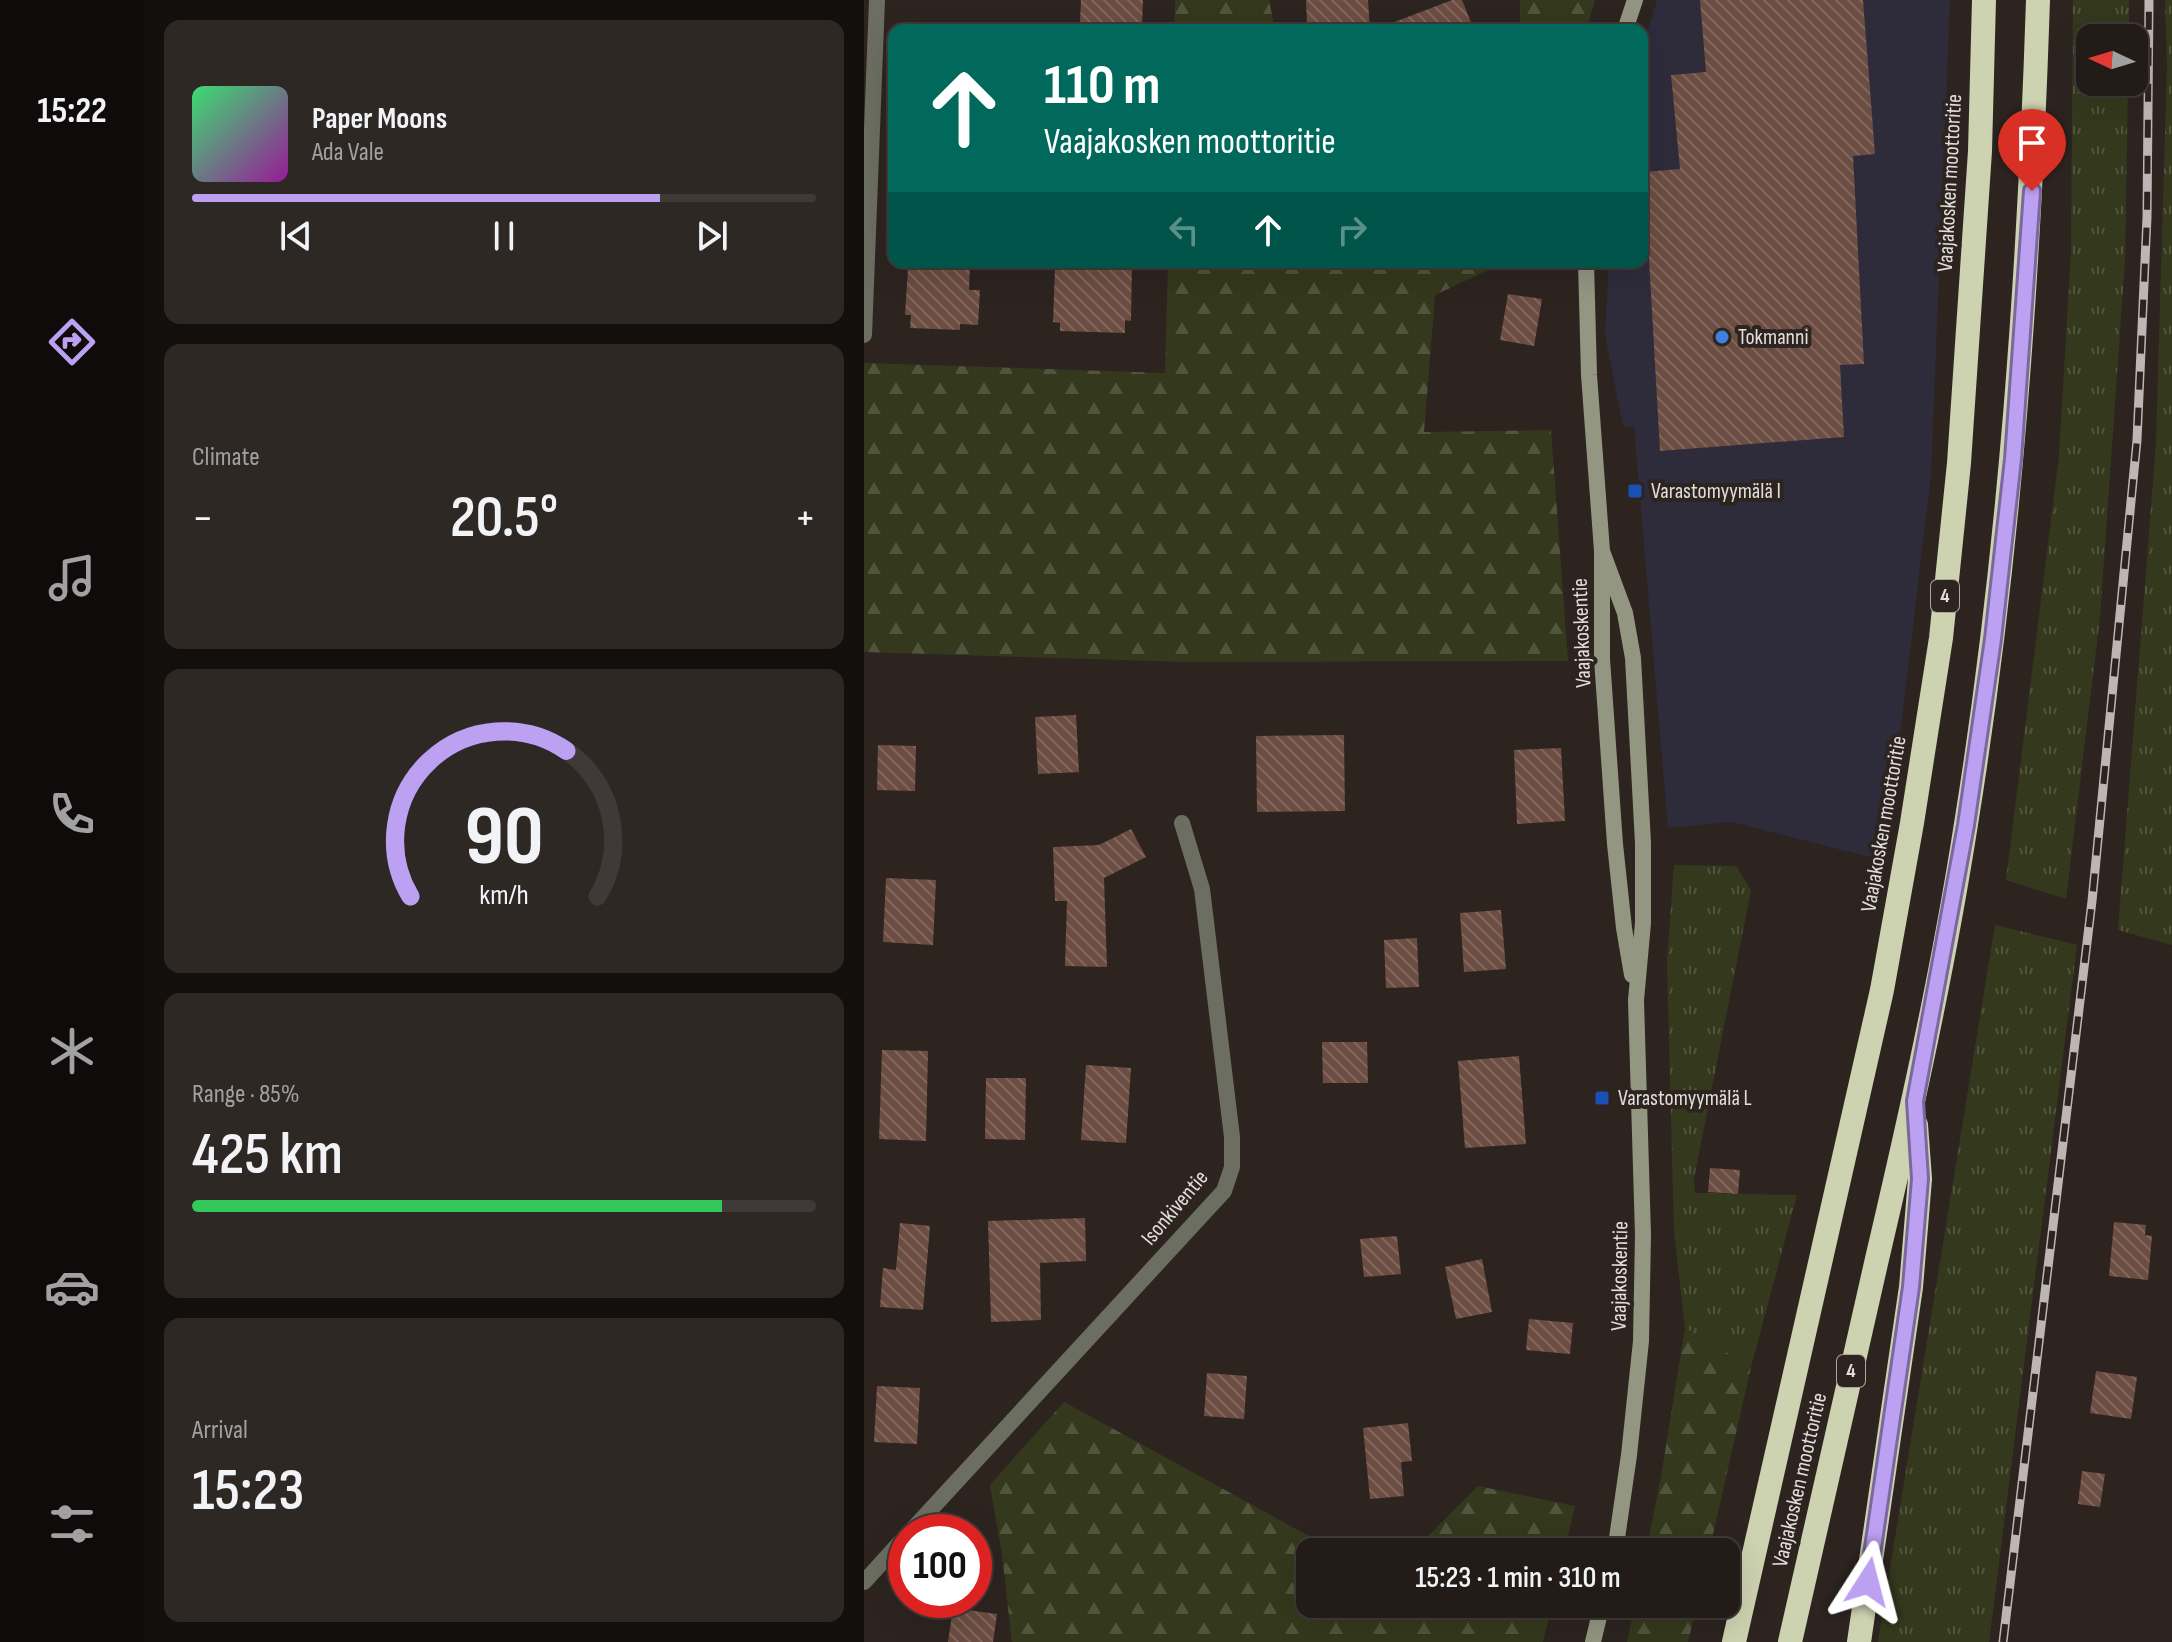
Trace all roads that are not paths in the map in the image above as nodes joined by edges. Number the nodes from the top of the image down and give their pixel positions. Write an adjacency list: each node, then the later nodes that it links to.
1 (877, 0): 7 (street)
2 (1635, 0): 5 (main road)
3 (1984, 0): 18 (highway, Vaajakosken moottoritie / 4)
4 (2038, 0): 11 (highway, Vaajakosken moottoritie / 4)
5 (1627, 24)
6 (1586, 268): 8 (main road, Vaajakoskentie)
7 (864, 335)
8 (1602, 551): 10 (main road, Vaajakoskentie); 10 (main road, Vaajakoskentie)
9 (1182, 823): 12 (street, Isonkiventie)
10 (1636, 1000): 13 (main road, Vaajakoskentie)
11 (1915, 1101): 19 (highway, Vaajakosken moottoritie / 4); 20 (highway)
12 (926, 1514)
13 (1617, 1538)
14 (888, 1556): 15 (street, Isonkiventie)
15 (864, 1582)
16 (1599, 1618): 17 (main road)
17 (1593, 1642)
18 (1734, 1642)
19 (1790, 1642)
20 (1859, 1642)

